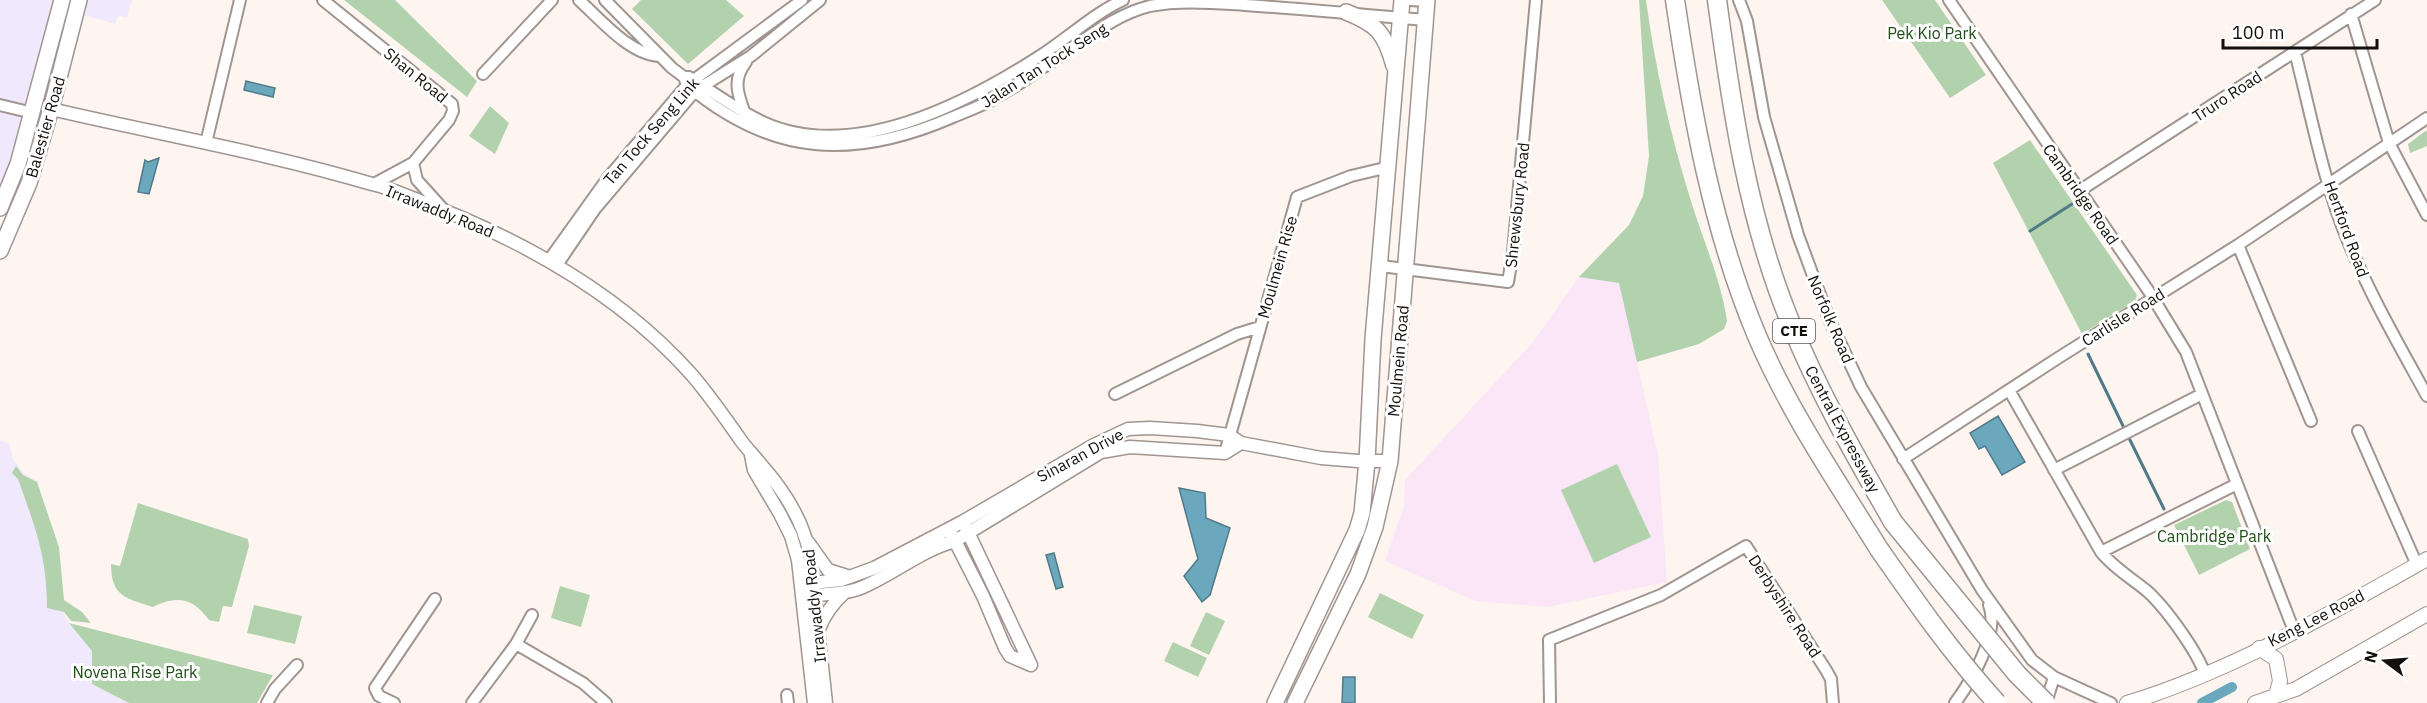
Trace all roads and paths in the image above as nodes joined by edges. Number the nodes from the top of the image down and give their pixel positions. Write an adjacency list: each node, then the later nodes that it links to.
1 (62, 0): 35 (main road, Balestier Road)
2 (79, 0): 33 (main road, Balestier Road)
3 (240, 0): 37 (street)
4 (322, 0): 39 (street, Shan Road)
5 (552, 0): 29 (street)
6 (579, 0): 27 (street, Jalan Tan Tock Seng)
7 (605, 0): 27 (street, Jalan Tan Tock Seng)
8 (802, 0): 31 (street, Tan Tock Seng Link)
9 (820, 0): 28 (street, Tan Tock Seng Link)
10 (1123, 0): 34 (street, Jalan Tan Tock Seng)
11 (1402, 0): 23 (main road, Moulmein Road)
12 (1410, 0): 20 (street)
13 (1536, 0): 51 (street, Shrewsbury Road)
14 (1676, 0): 102 (highway, Central Expressway / CTE, bridge)
15 (1717, 0): 103 (highway, Central Expressway / CTE, bridge)
16 (1739, 0): 25 (street)
17 (1749, 0): 25 (street)
18 (1949, 0): 43 (street, Cambridge Road)
19 (2375, 0): 22 (street, Truro Road)
20 (1427, 1): 24 (main road, Moulmein Road)
21 (1346, 12): 23 (street, Jalan Tan Tock Seng); 30 (main road); 31 (street, Jalan Tan Tock Seng)
22 (2351, 14): 26 (street, Truro Road); 38 (street)
23 (1400, 18): 24 (street, Jalan Tan Tock Seng); 30 (main road, Moulmein Road)
24 (1426, 20): 51 (main road, Moulmein Road)
25 (1747, 21): 65 (street, Norfolk Road)
26 (2295, 52): 41 (street, Hertford Road); 43 (street, Truro Road)
27 (660, 56): 31 (street, Jalan Tan Tock Seng)
28 (751, 56): 31 (street, Tan Tock Seng Link); 34 (street, Tan Tock Seng Link)
29 (483, 74)
30 (1396, 75): 40 (main road, Moulmein Road)
31 (692, 84): 34 (street, Jalan Tan Tock Seng); 49 (street, Tan Tock Seng Link)
32 (0, 105): 35 (street, Balestier Road)
33 (51, 109): 37 (street, Irrawaddy Road); 48 (main road, Balestier Road)
34 (744, 111)
35 (33, 113): 44 (main road, Balestier Road)
36 (2427, 118): 38 (street, Carlisle Road)
37 (206, 143): 42 (street, Irrawaddy Road)
38 (2389, 143): 41 (street, Carlisle Road); 46 (street)
39 (413, 163): 42 (street, Shan Road); 45 (street)
40 (1389, 167): 50 (main road, Moulmein Road); 53 (street, Moulmein Rise)
41 (2329, 183): 47 (street, Carlisle Road); 57 (street, Hertford Road)
42 (374, 184): 45 (street, Irrawaddy Road)
43 (2079, 191): 52 (street, Cambridge Road)
44 (0, 208)
45 (444, 210): 49 (street, Irrawaddy Road)
46 (2427, 215)
47 (2238, 245): 52 (street, Carlisle Road); 58 (street)
48 (0, 251)
49 (553, 262): 63 (street, Irrawaddy Road)
50 (1381, 266): 51 (street, Shrewsbury Road); 64 (main road, Moulmein Road)
51 (1407, 269): 66 (main road, Moulmein Road)
52 (2153, 298): 54 (street, Carlisle Road); 56 (street, Cambridge Road)
53 (1260, 327): 55 (street, Moulmein Rise); 60 (street, Moulmein Rise)
54 (2009, 390): 65 (street, Carlisle Road); 67 (street)
55 (1115, 394)
56 (2202, 394): 67 (street); 68 (street, Cambridge Road)
57 (2427, 396)
58 (2311, 422)
59 (2358, 431): 75 (street)
60 (1229, 435): 61 (street, Sinaran Drive); 62 (street, Moulmein Rise); 69 (street, Sinaran Drive)
61 (1241, 443): 62 (street); 64 (street, Sinaran Drive)
62 (1225, 453): 71 (street, Sinaran Drive)
63 (751, 455): 72 (street, Irrawaddy Road); 77 (street, Irrawaddy Road)
64 (1367, 456): 66 (street, Sinaran Drive); 92 (main road, Moulmein Road)
65 (1904, 459): 78 (street, Norfolk Road)
66 (1390, 461): 91 (main road, Moulmein Road)
67 (2054, 470): 74 (street)
68 (2237, 484): 74 (street); 83 (street, Cambridge Road)
69 (963, 522): 70 (street, Sinaran Drive); 71 (street)
70 (949, 528): 73 (street); 76 (street, Sinaran Drive)
71 (968, 534): 73 (street, Sinaran Drive); 73 (street)
72 (807, 541): 76 (street); 77 (street, Irrawaddy Road)
73 (955, 541): 79 (street, Sinaran Drive)
74 (2102, 552): 88 (street)
75 (2422, 562): 83 (main road, Keng Lee Road)
76 (854, 578): 77 (street, Sinaran Drive)
77 (808, 589): 79 (street, Sinaran Drive); 84 (street, Irrawaddy Road); 97 (street, Irrawaddy Road)
78 (1982, 590): 89 (street, Norfolk Road); 101 (street, Norfolk Road)
79 (845, 592): 84 (street)
80 (435, 600): 94 (street)
81 (2427, 614): 90 (main road)
82 (532, 615): 85 (street)
83 (2294, 631): 86 (main road, Keng Lee Road)
84 (817, 633): 98 (street, Irrawaddy Road)
85 (516, 644): 95 (street); 96 (street)
86 (2259, 648): 88 (main road, Keng Lee Road); 90 (main road)
87 (297, 665): 93 (street)
88 (2205, 675): 105 (main road, Keng Lee Road)
89 (2054, 676): 103 (street); 104 (street, Norfolk Road)
90 (2276, 695): 106 (main road)
91 (1299, 699)
92 (1276, 702)
93 (267, 703)
94 (394, 703)
95 (472, 703)
96 (606, 703)
97 (814, 703)
98 (826, 703)
99 (1550, 703): 100 (street, Derbyshire Road)
100 (1833, 703)
101 (1955, 703)
102 (1997, 703)
103 (2046, 703)
104 (2111, 703)
105 (2127, 703)
106 (2255, 703)

